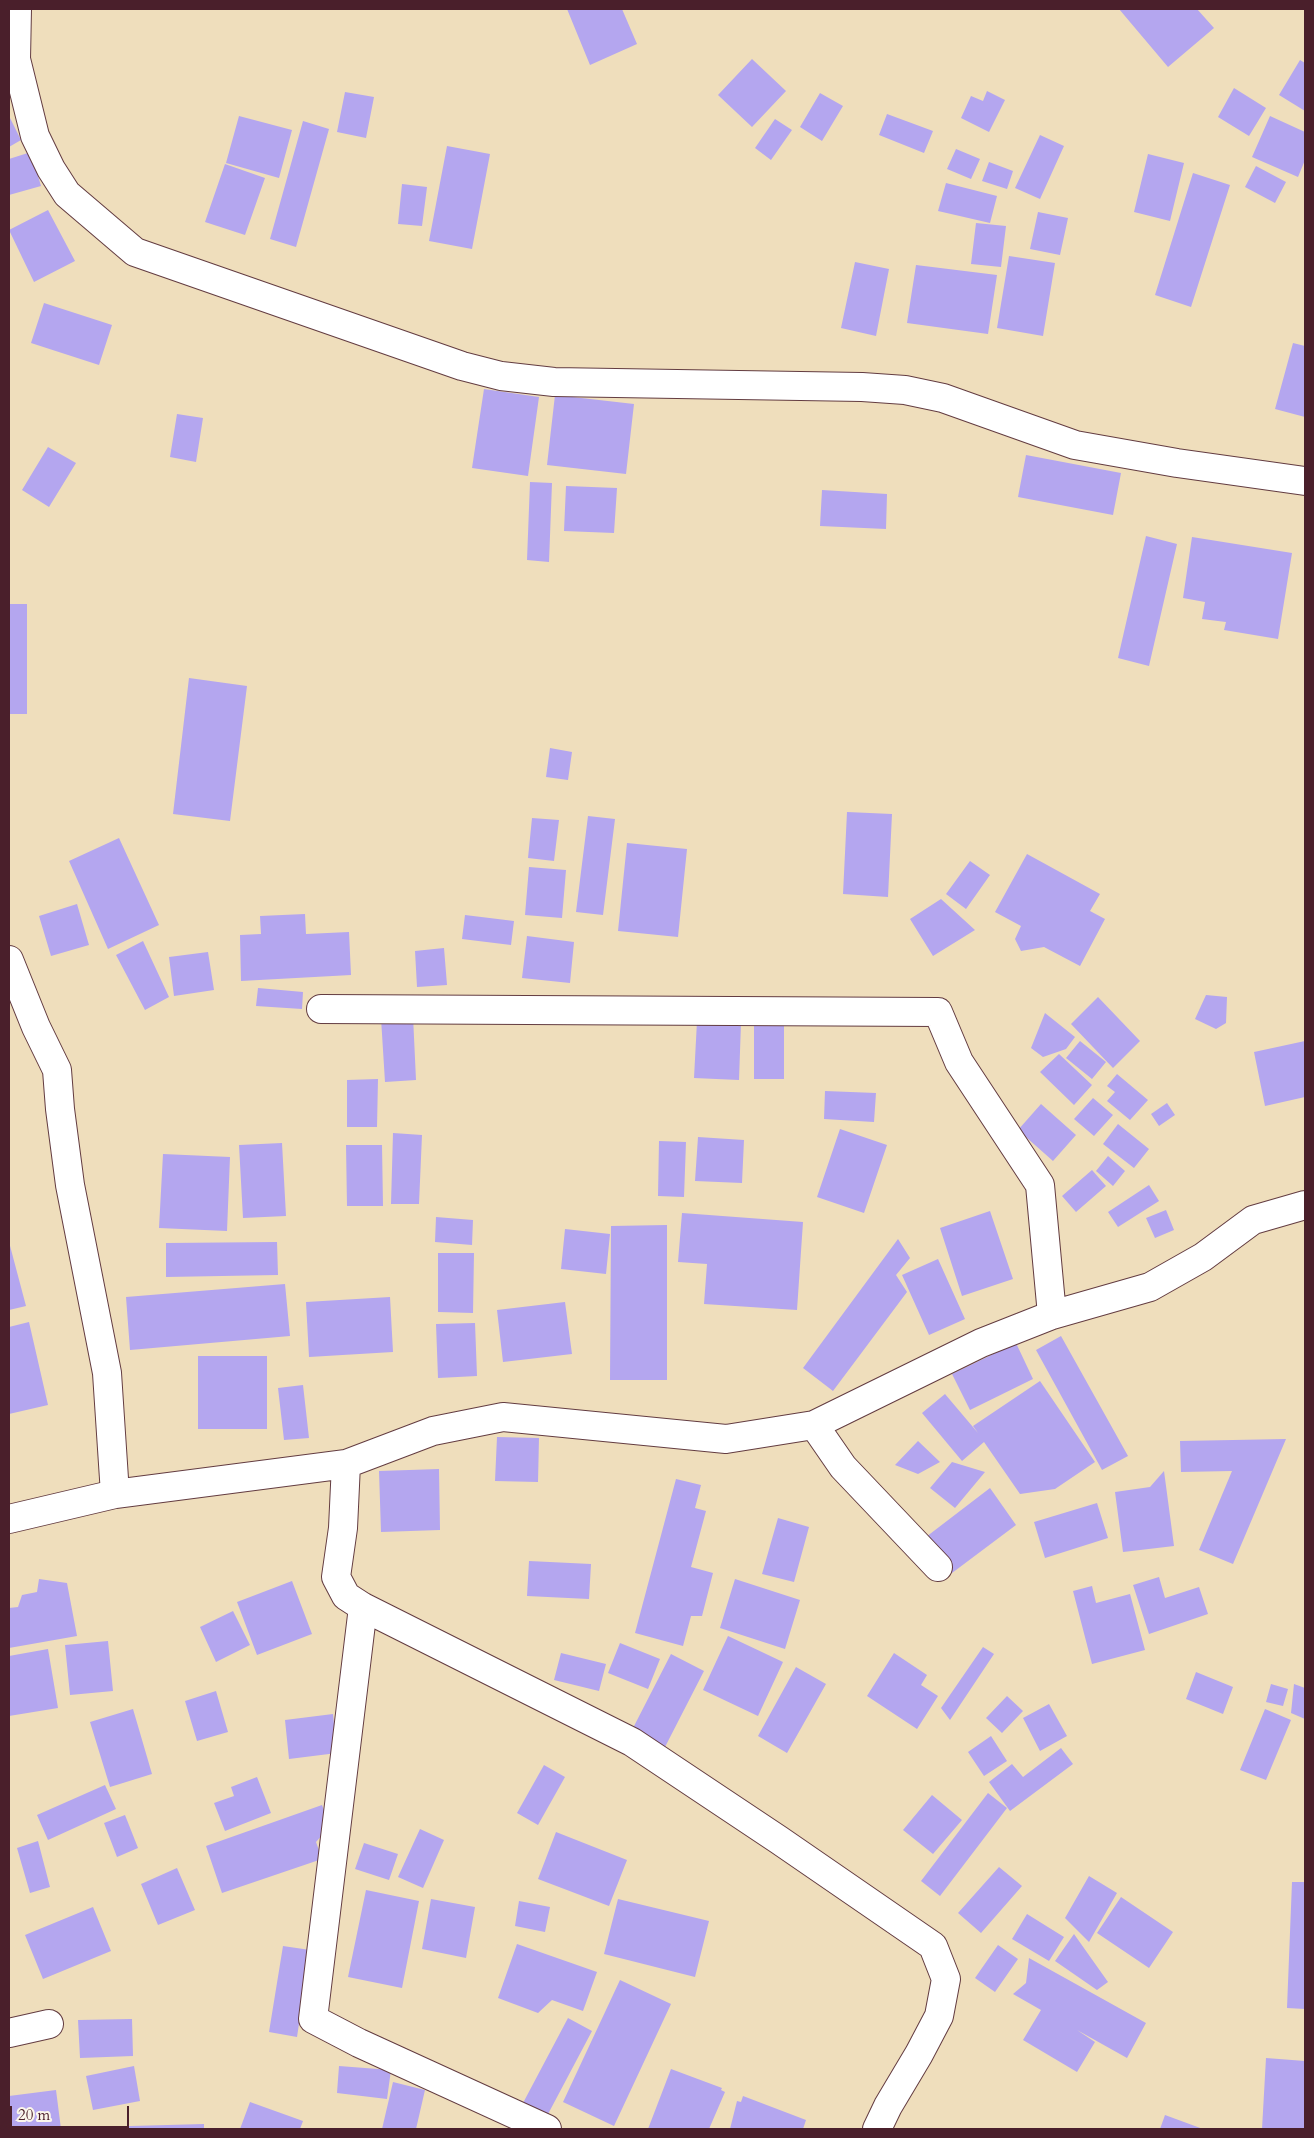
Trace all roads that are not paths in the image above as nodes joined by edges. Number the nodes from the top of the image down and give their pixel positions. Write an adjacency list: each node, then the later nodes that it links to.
1 (17, 9): 2 (street)
2 (1305, 481)
3 (9, 960): 9 (street)
4 (321, 1009): 6 (street)
5 (1305, 1205): 6 (street)
6 (1052, 1316): 7 (street)
7 (814, 1426): 8 (street); 11 (street)
8 (346, 1464): 9 (street); 12 (street)
9 (114, 1494): 10 (street)
10 (9, 1519)
11 (938, 1567)
12 (363, 1607): 15 (street); 16 (street)
13 (49, 2024): 14 (street)
14 (9, 2033)
15 (547, 2129)
16 (877, 2129)

